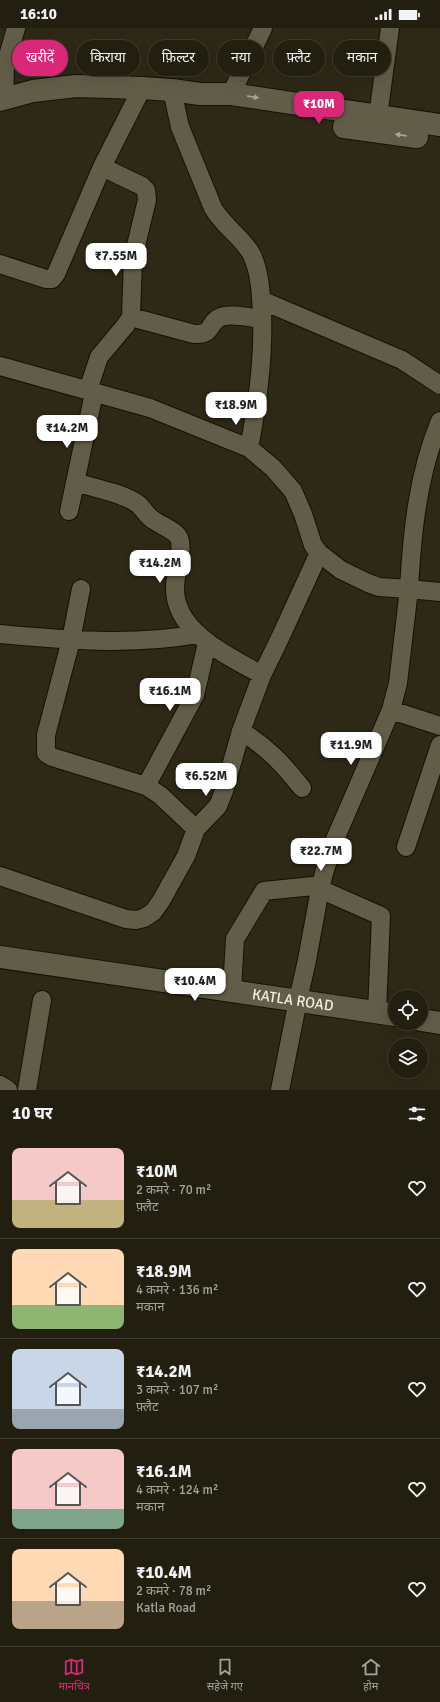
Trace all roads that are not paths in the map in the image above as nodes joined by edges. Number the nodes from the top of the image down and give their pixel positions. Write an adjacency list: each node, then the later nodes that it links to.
1 (16, 28): 8 (street)
2 (263, 28): 7 (street)
3 (390, 28): 9 (street)
4 (142, 88): 5 (main road); 8 (main road); 12 (street)
5 (172, 90): 6 (main road); 14 (street)
6 (200, 94): 7 (main road); 11 (main road, one-way to 6)
7 (231, 94): 9 (main road, one-way to 9)
8 (2, 100)
9 (378, 116): 10 (main road)
10 (440, 125)
11 (440, 140)
12 (102, 167): 13 (street); 15 (street)
13 (0, 264)
14 (261, 300): 16 (street); 18 (street)
15 (131, 317): 16 (street); 19 (street)
16 (262, 318): 21 (street)
17 (0, 366): 19 (street)
18 (440, 385)
19 (91, 391): 21 (street); 22 (street)
20 (440, 421): 26 (street)
21 (249, 448): 24 (street)
22 (75, 482): 23 (street); 29 (street)
23 (69, 511)
24 (319, 554): 26 (street); 31 (street)
25 (80, 589): 30 (street)
26 (409, 589): 27 (street); 32 (street)
27 (440, 592)
28 (0, 634): 30 (street)
29 (202, 639): 30 (street); 31 (street); 36 (street)
30 (71, 640): 36 (street)
31 (262, 675): 34 (street)
32 (392, 710): 33 (street); 41 (street)
33 (440, 726)
34 (241, 731): 37 (street); 38 (street)
35 (440, 745): 39 (street)
36 (146, 786): 38 (street)
37 (302, 788)
38 (196, 829): 40 (street)
39 (406, 847)
40 (0, 876)
41 (320, 889): 43 (street); 45 (street); 46 (street)
42 (0, 957): 43 (main road, KATLA ROAD)
43 (232, 990): 45 (main road, KATLA ROAD)
44 (42, 1000): 51 (street)
45 (298, 1000): 46 (main road, KATLA ROAD); 52 (street)
46 (386, 1014)
47 (428, 1021): 48 (main road)
48 (440, 1023)
49 (0, 1085): 50 (street)
50 (8, 1090)
51 (27, 1090)
52 (280, 1090)

